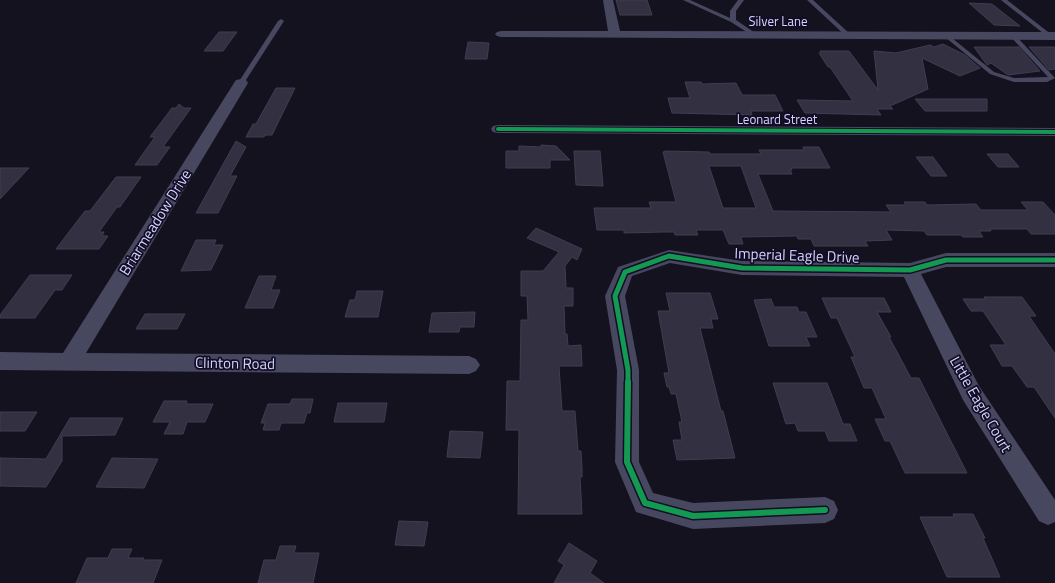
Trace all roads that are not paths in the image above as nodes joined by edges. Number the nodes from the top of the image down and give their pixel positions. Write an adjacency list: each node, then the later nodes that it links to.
1 (608, 0): 9 (street)
2 (686, 0): 7 (lane)
3 (741, 0): 7 (lane)
4 (810, 0): 11 (lane)
5 (1004, 0): 14 (lane)
6 (281, 21): 15 (lane)
7 (733, 21): 10 (lane)
8 (501, 34): 9 (street, Silver Lane)
9 (615, 35): 10 (street, Silver Lane)
10 (755, 35): 11 (street, Silver Lane)
11 (849, 36): 12 (street, Silver Lane)
12 (947, 36): 13 (street, Silver Lane); 13 (lane)
13 (1013, 36): 14 (street, Silver Lane)
14 (1052, 36)
15 (241, 83): 21 (street, Briarmeadow Drive)
16 (498, 129): 17 (street, Leonard Street)
17 (1055, 132)
18 (1055, 260): 19 (street, Imperial Eagle Drive)
19 (910, 270): 23 (street, Imperial Eagle Drive); 24 (street, Little Eagle Court)
20 (0, 361): 21 (street, Clinton Road)
21 (69, 362): 22 (street, Clinton Road)
22 (469, 365)
23 (825, 510)
24 (1048, 512)

